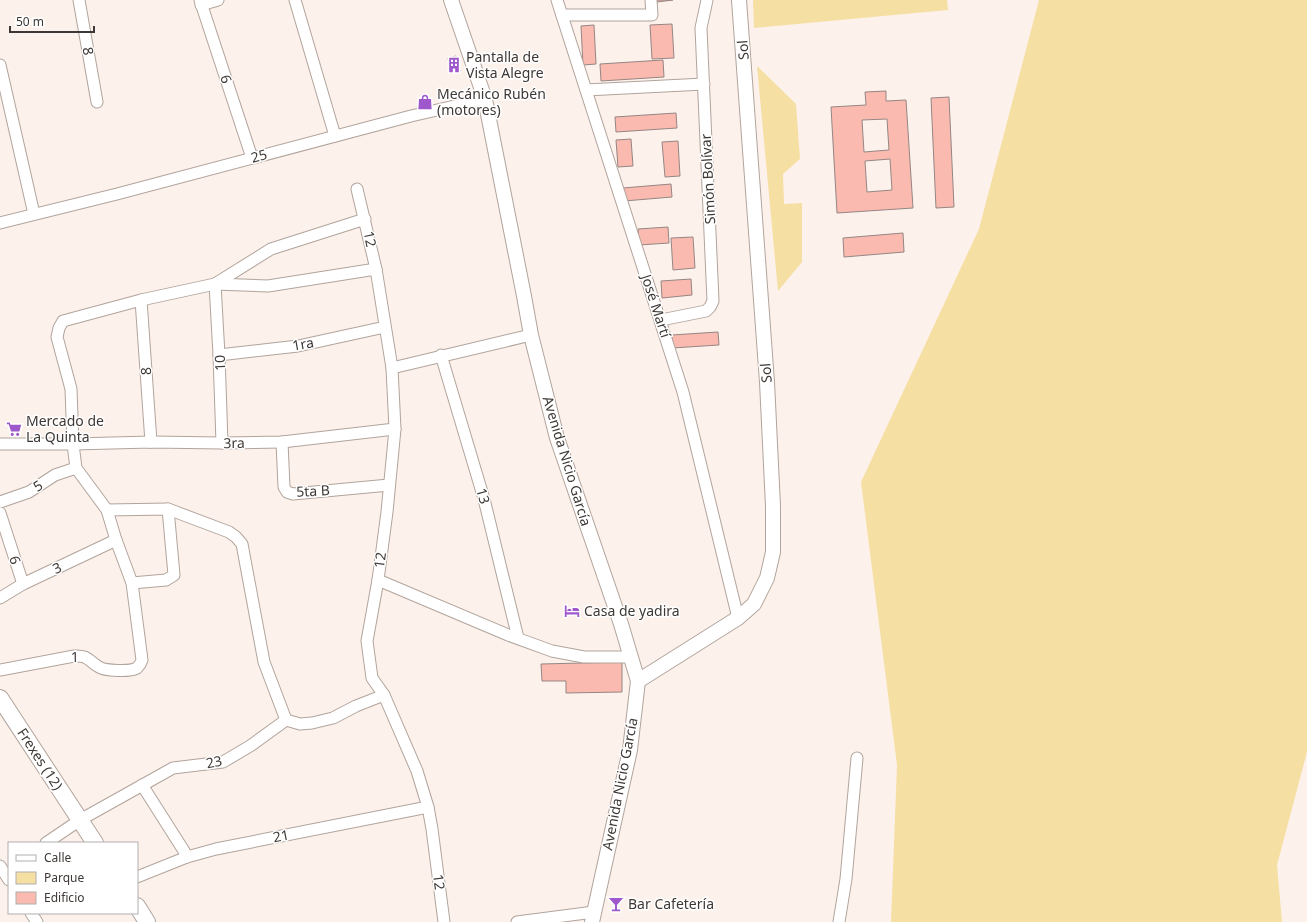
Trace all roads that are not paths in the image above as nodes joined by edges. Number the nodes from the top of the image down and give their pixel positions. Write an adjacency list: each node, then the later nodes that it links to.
1 (79, 0): 15 (street, 8)
2 (218, 0): 9 (street)
3 (295, 0): 16 (street)
4 (450, 0): 14 (street, Avenida Nicio García)
5 (557, 0): 10 (street, José Martí)
6 (651, 0): 10 (street)
7 (707, 0): 12 (street, Simón Bolívar)
8 (739, 0): 48 (street, Sol)
9 (201, 3): 17 (street, 6)
10 (562, 15): 13 (street, José Martí)
11 (0, 65): 19 (street)
12 (704, 84): 13 (street); 25 (street, Simón Bolívar)
13 (586, 90): 25 (street, José Martí)
14 (485, 99): 16 (street, 25); 27 (street, Avenida Nicio García)
15 (97, 102)
16 (335, 136): 17 (street, 25)
17 (252, 158): 19 (street, 25)
18 (357, 188): 20 (street, 12)
19 (34, 214): 21 (street)
20 (365, 219): 22 (street, 12); 23 (street)
21 (0, 223)
22 (376, 270): 23 (street); 26 (street, 12)
23 (215, 284): 24 (street); 28 (street, 10)
24 (141, 300): 32 (street, 8); 36 (street)
25 (661, 320): 48 (street, José Martí)
26 (385, 327): 28 (street, 1ra); 30 (street, 12)
27 (531, 335): 29 (street); 50 (street, Avenida Nicio García)
28 (219, 355): 34 (street, 10)
29 (442, 355): 30 (street); 49 (street, 13)
30 (392, 368): 31 (street, 12)
31 (395, 429): 33 (street, 3ra); 38 (street, 12)
32 (151, 442): 34 (street, 3ra); 36 (street, 3ra)
33 (282, 442): 34 (street, 3ra); 38 (street, 5ta B)
34 (222, 443)
35 (0, 444): 36 (street, 3ra)
36 (73, 444): 37 (street)
37 (76, 468): 39 (street, 5); 41 (street)
38 (389, 486): 44 (street, 12)
39 (0, 502)
40 (168, 509): 41 (street); 45 (street); 55 (street)
41 (107, 510): 43 (street)
42 (0, 513): 46 (street, 6)
43 (116, 540): 45 (street); 46 (street, 3)
44 (378, 580): 49 (street); 53 (street, 12)
45 (132, 582): 51 (street, 1)
46 (23, 584): 47 (street, 3)
47 (0, 598)
48 (738, 618): 52 (street, Sol)
49 (518, 638): 50 (street)
50 (632, 657): 52 (street, Avenida Nicio García)
51 (0, 670)
52 (638, 681): 66 (street, Avenida Nicio García)
53 (384, 695): 55 (street); 58 (street, 12)
54 (0, 698): 59 (main road, Frexes (12))
55 (286, 720): 57 (street, 23)
56 (857, 758): 71 (street)
57 (142, 785): 59 (street, 23); 62 (street)
58 (428, 807): 62 (street, 21); 69 (street, 12)
59 (80, 820): 60 (street, 23); 61 (main road, Frexes (12))
60 (47, 842)
61 (94, 842)
62 (187, 857): 63 (street, 21)
63 (138, 877)
64 (138, 908): 68 (main road)
65 (32, 914): 67 (street)
66 (593, 917): 70 (street)
67 (38, 922)
68 (147, 922)
69 (444, 922)
70 (516, 922)
71 (839, 922)

